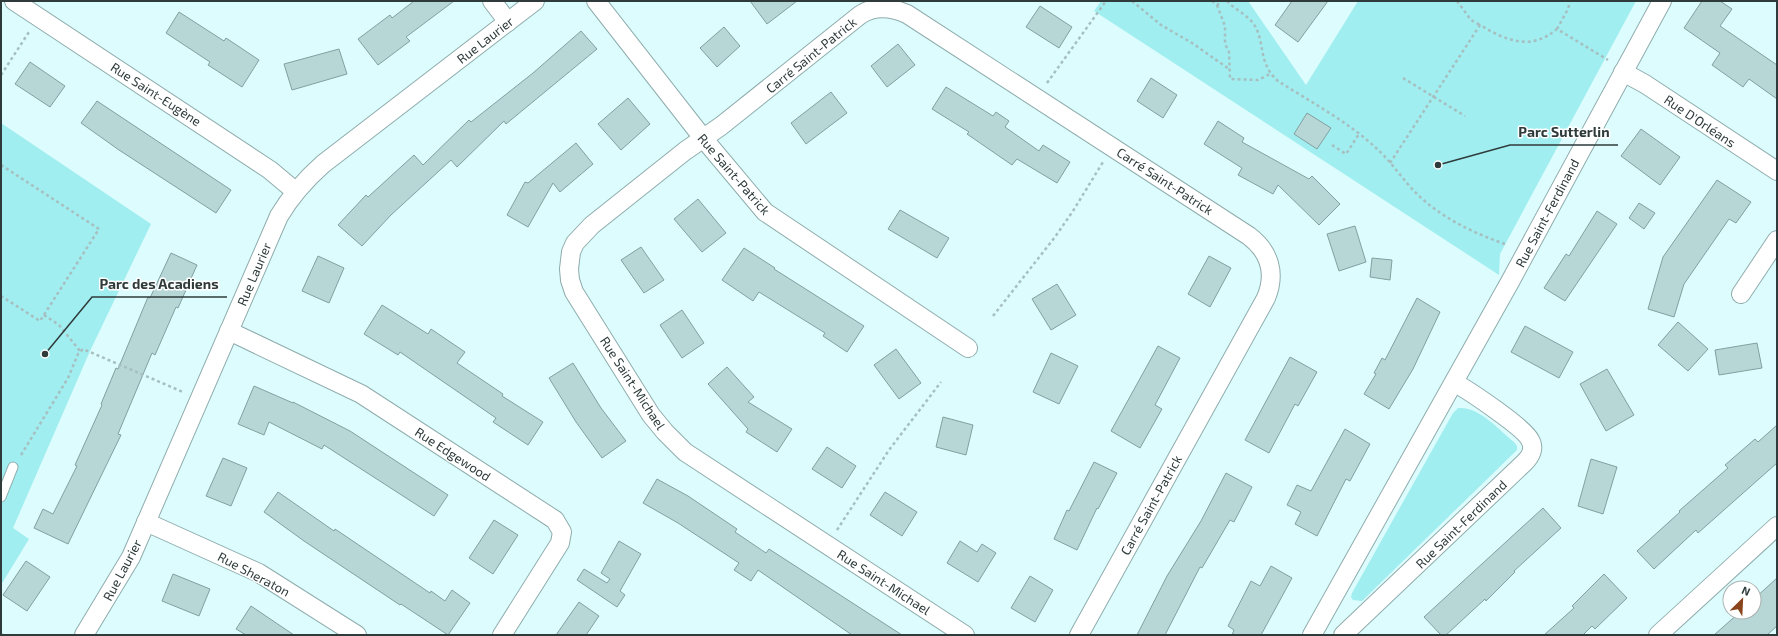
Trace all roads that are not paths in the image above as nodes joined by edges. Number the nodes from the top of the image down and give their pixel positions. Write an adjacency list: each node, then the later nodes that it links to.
1 (14, 1): 10 (street, Rue Saint-Eugène)
2 (492, 1): 6 (street)
3 (535, 1): 6 (street, Rue Laurier)
4 (596, 1): 8 (street, Rue Saint-Patrick)
5 (1662, 1): 7 (street, Rue Saint-Ferdinand)
6 (508, 22): 10 (street, Rue Laurier)
7 (1623, 72): 9 (street, Rue D'Orléans); 15 (street, Rue Saint-Ferdinand)
8 (703, 138): 14 (street, Rue Saint-Patrick); 23 (street, Rue Saint-Michael); 24 (street, Carré Saint-Patrick)
9 (1777, 171)
10 (295, 192): 13 (street, Rue Laurier)
11 (1777, 240): 12 (street)
12 (1741, 294)
13 (229, 331): 18 (street, Rue Laurier); 22 (street, Rue Edgewood)
14 (968, 348)
15 (1455, 383): 25 (street, Rue Saint-Ferdinand); 26 (street, Rue Saint-Ferdinand)
16 (13, 467): 17 (lane)
17 (1, 497)
18 (146, 522): 20 (street, Rue Laurier); 21 (street, Rue Sheraton)
19 (1777, 526): 27 (street)
20 (84, 635)
21 (357, 635)
22 (502, 635)
23 (965, 635)
24 (1079, 635)
25 (1312, 635)
26 (1343, 635)
27 (1658, 635)

